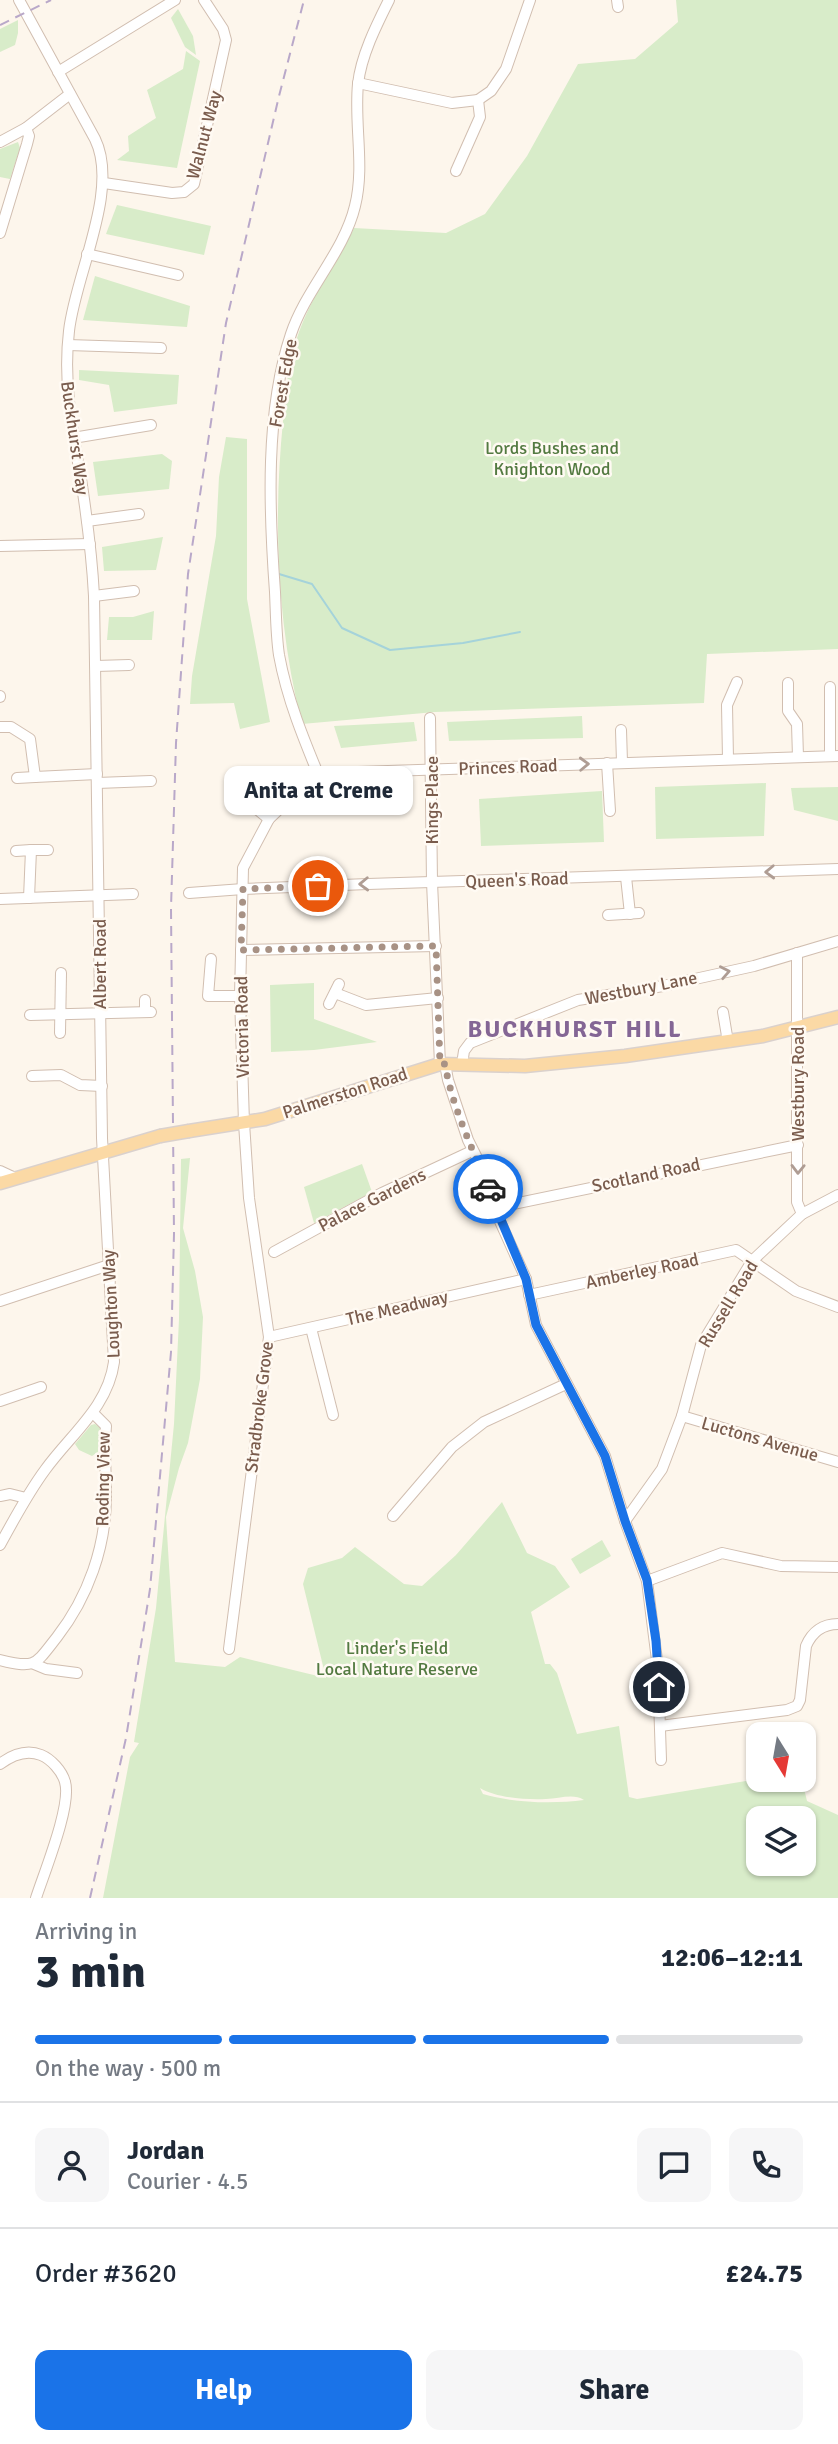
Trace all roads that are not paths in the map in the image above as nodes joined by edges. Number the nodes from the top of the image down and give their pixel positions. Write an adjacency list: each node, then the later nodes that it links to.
1 (19, 0): 6 (street, Buckhurst Way)
2 (175, 0): 6 (street)
3 (204, 0): 13 (street, Walnut Way)
4 (389, 0): 7 (street, Forest Edge)
5 (530, 0): 9 (street)
6 (58, 72): 8 (street, Buckhurst Way)
7 (358, 83): 9 (street); 45 (street, Forest Edge)
8 (70, 93): 10 (street); 13 (street, Buckhurst Way)
9 (478, 100): 12 (street)
10 (26, 128): 11 (street); 14 (street)
11 (0, 142)
12 (456, 171)
13 (104, 183): 15 (street, Buckhurst Way)
14 (0, 233)
15 (87, 254): 16 (street); 17 (street, Buckhurst Way)
16 (178, 275)
17 (68, 345): 18 (street); 20 (street, Buckhurst Way)
18 (162, 348)
19 (151, 425): 20 (street)
20 (73, 438): 22 (street, Buckhurst Way)
21 (139, 514): 22 (street)
22 (87, 521): 23 (street, Buckhurst Way)
23 (90, 544): 24 (street); 26 (street, Buckhurst Way)
24 (0, 546)
25 (134, 591): 26 (street)
26 (94, 596): 28 (street, Buckhurst Way)
27 (129, 664): 28 (street)
28 (96, 666): 43 (street, Buckhurst Way)
29 (737, 682): 37 (street)
30 (788, 683): 36 (street)
31 (831, 686): 35 (street)
32 (430, 718): 40 (street, Kings Place)
33 (0, 727): 41 (street)
34 (621, 730): 39 (street)
35 (834, 756): 36 (street, Princes Road)
36 (797, 757): 37 (street, Princes Road)
37 (728, 759): 39 (street, Princes Road)
38 (607, 762): 39 (street, Princes Road); 40 (street, Princes Road, one-way to 38); 47 (street)
39 (622, 762)
40 (432, 770): 45 (street, Princes Road); 54 (street, Kings Place)
41 (35, 777): 42 (street); 43 (street)
42 (17, 778)
43 (97, 779): 44 (street); 58 (street, Albert Road)
44 (151, 781)
45 (321, 781): 48 (street, Princes Road)
46 (233, 789): 48 (street)
47 (610, 811)
48 (269, 819): 55 (street, Princes Road)
49 (31, 850): 50 (street); 51 (street); 59 (street)
50 (48, 850)
51 (16, 851)
52 (838, 869): 53 (street, Queen's Road, one-way to 53)
53 (626, 877): 54 (street, Queen's Road); 61 (street)
54 (432, 882): 55 (street, Queen's Road, one-way to 55); 63 (street, Kings Place)
55 (243, 889): 56 (street, Queen's Road); 64 (street, Victoria Road)
56 (192, 893)
57 (133, 894): 58 (street)
58 (99, 895): 59 (street); 73 (street, Albert Road)
59 (29, 898): 60 (street)
60 (0, 899)
61 (608, 915)
62 (838, 941): 65 (street, Westbury Lane)
63 (436, 946): 64 (street); 69 (street, Kings Place)
64 (241, 950): 68 (street, Victoria Road)
65 (797, 953): 77 (street, Westbury Road); 81 (street, Westbury Lane, one-way to 65)
66 (211, 959): 68 (street)
67 (61, 973): 74 (street)
68 (240, 996): 84 (street, Victoria Road)
69 (438, 998): 71 (street); 80 (street, Kings Place)
70 (145, 1000): 73 (street)
71 (329, 1004)
72 (723, 1012): 79 (street)
73 (101, 1013): 74 (street); 83 (street, Albert Road)
74 (61, 1014): 75 (street); 78 (street)
75 (30, 1015)
76 (838, 1017): 77 (main road, Palmerston Road)
77 (798, 1028): 79 (main road, Palmerston Road); 85 (street, Westbury Road)
78 (60, 1033)
79 (728, 1042): 81 (main road, Palmerston Road)
80 (443, 1064): 81 (main road, Palmerston Road); 84 (main road, Palmerston Road); 86 (street, Kings Place)
81 (462, 1064)
82 (32, 1076): 83 (street)
83 (102, 1086): 87 (street, Albert Road)
84 (244, 1124): 87 (main road, Palmerston Road, bridge); 102 (street, Stradbroke Grove)
85 (798, 1145): 92 (street, Scotland Road); 93 (street, Westbury Road, one-way to 93)
86 (472, 1151): 92 (street, Kings Place); 94 (street, Palace Gardens)
87 (103, 1153): 89 (main road, Palmerston Road); 96 (street, Loughton Way)
88 (0, 1171): 89 (street)
89 (15, 1178): 90 (main road, Palmerston Road)
90 (0, 1183)
91 (838, 1195): 93 (street, Russell Road)
92 (494, 1208): 97 (street, Kings Place)
93 (802, 1214): 95 (street, Russell Road)
94 (274, 1252)
95 (752, 1261): 98 (street, Amberley Road); 100 (street); 108 (street, Russell Road)
96 (109, 1265): 99 (street); 106 (street, Loughton Way)
97 (526, 1279): 98 (street, Kings Place); 101 (street, The Meadway)
98 (529, 1295): 103 (street, Kings Place)
99 (0, 1301)
100 (838, 1307)
101 (311, 1328): 102 (street, The Meadway); 107 (street)
102 (269, 1337): 118 (street, Stradbroke Grove)
103 (566, 1384): 112 (street); 113 (street, Kings Place)
104 (41, 1387): 105 (street)
105 (0, 1401)
106 (93, 1413): 111 (street, Loughton Way); 120 (street, Roding View)
107 (333, 1415)
108 (682, 1416): 109 (street, Luctons Avenue); 113 (street, Russell Road)
109 (838, 1462)
110 (0, 1496): 111 (street)
111 (26, 1498): 114 (street, Loughton Way)
112 (393, 1516)
113 (625, 1521): 116 (street, Kings Place)
114 (0, 1545)
115 (838, 1567): 116 (street)
116 (647, 1580): 122 (street, Kings Place)
117 (838, 1624): 122 (street)
118 (229, 1649)
119 (0, 1660): 120 (street)
120 (34, 1664): 121 (street)
121 (77, 1673)
122 (660, 1726): 123 (street, Kings Place)
123 (661, 1760)
124 (0, 1764): 125 (street)
125 (36, 1898)

